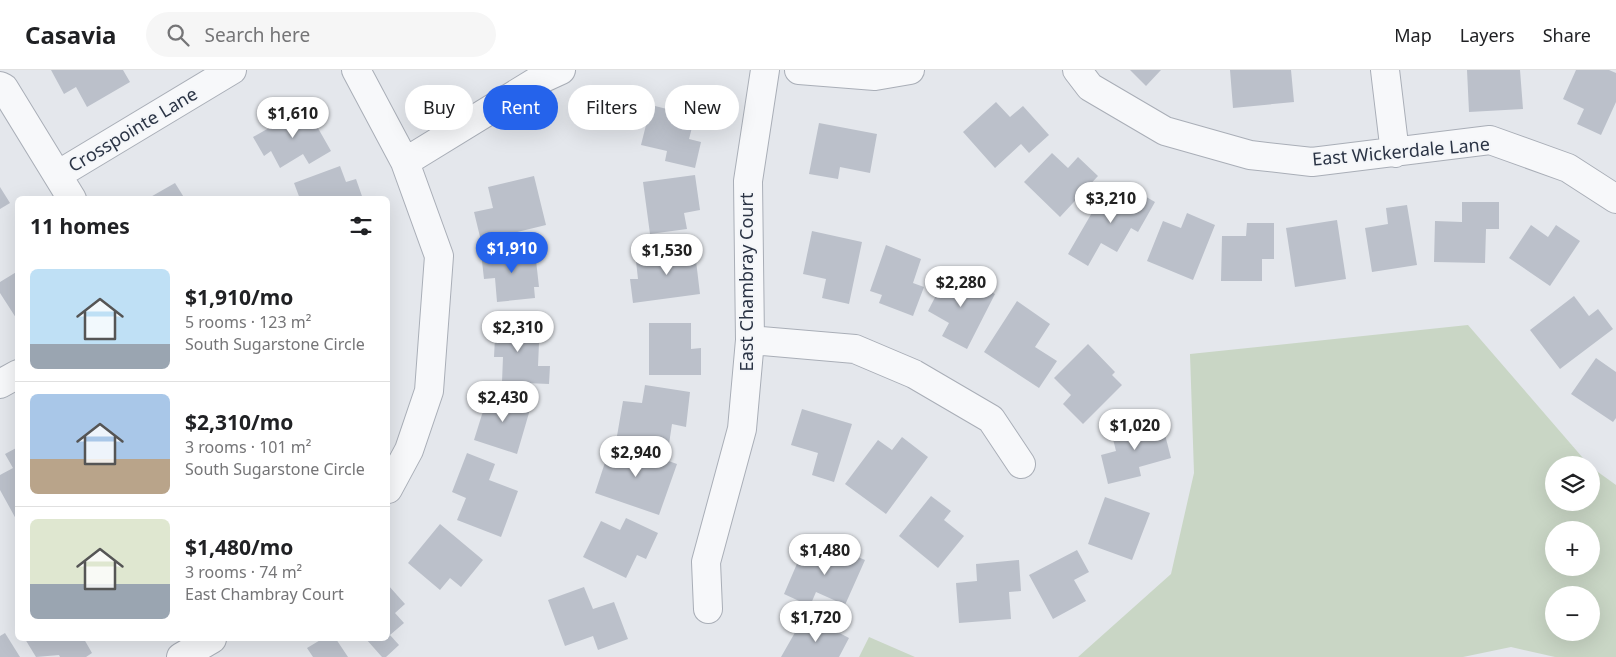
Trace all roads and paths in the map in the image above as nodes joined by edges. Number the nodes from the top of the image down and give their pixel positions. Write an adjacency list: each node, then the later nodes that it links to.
1 (232, 70): 12 (street, Crosspointe Lane)
2 (356, 70): 11 (street)
3 (561, 70): 11 (street)
4 (765, 70): 15 (street, East Chambray Court)
5 (799, 70): 6 (street)
6 (910, 70)
7 (1077, 70): 10 (street, East Wickerdale Lane)
8 (1386, 70): 10 (street)
9 (0, 86): 12 (street)
10 (1395, 152): 14 (street, East Wickerdale Lane)
11 (405, 162): 19 (street)
12 (59, 174): 13 (street)
13 (70, 196)
14 (1616, 199)
15 (750, 340): 18 (street); 20 (street, East Chambray Court)
16 (15, 376): 17 (street)
17 (0, 384)
18 (1021, 464)
19 (390, 484)
20 (708, 609)
21 (209, 641): 22 (street)
22 (181, 657)

